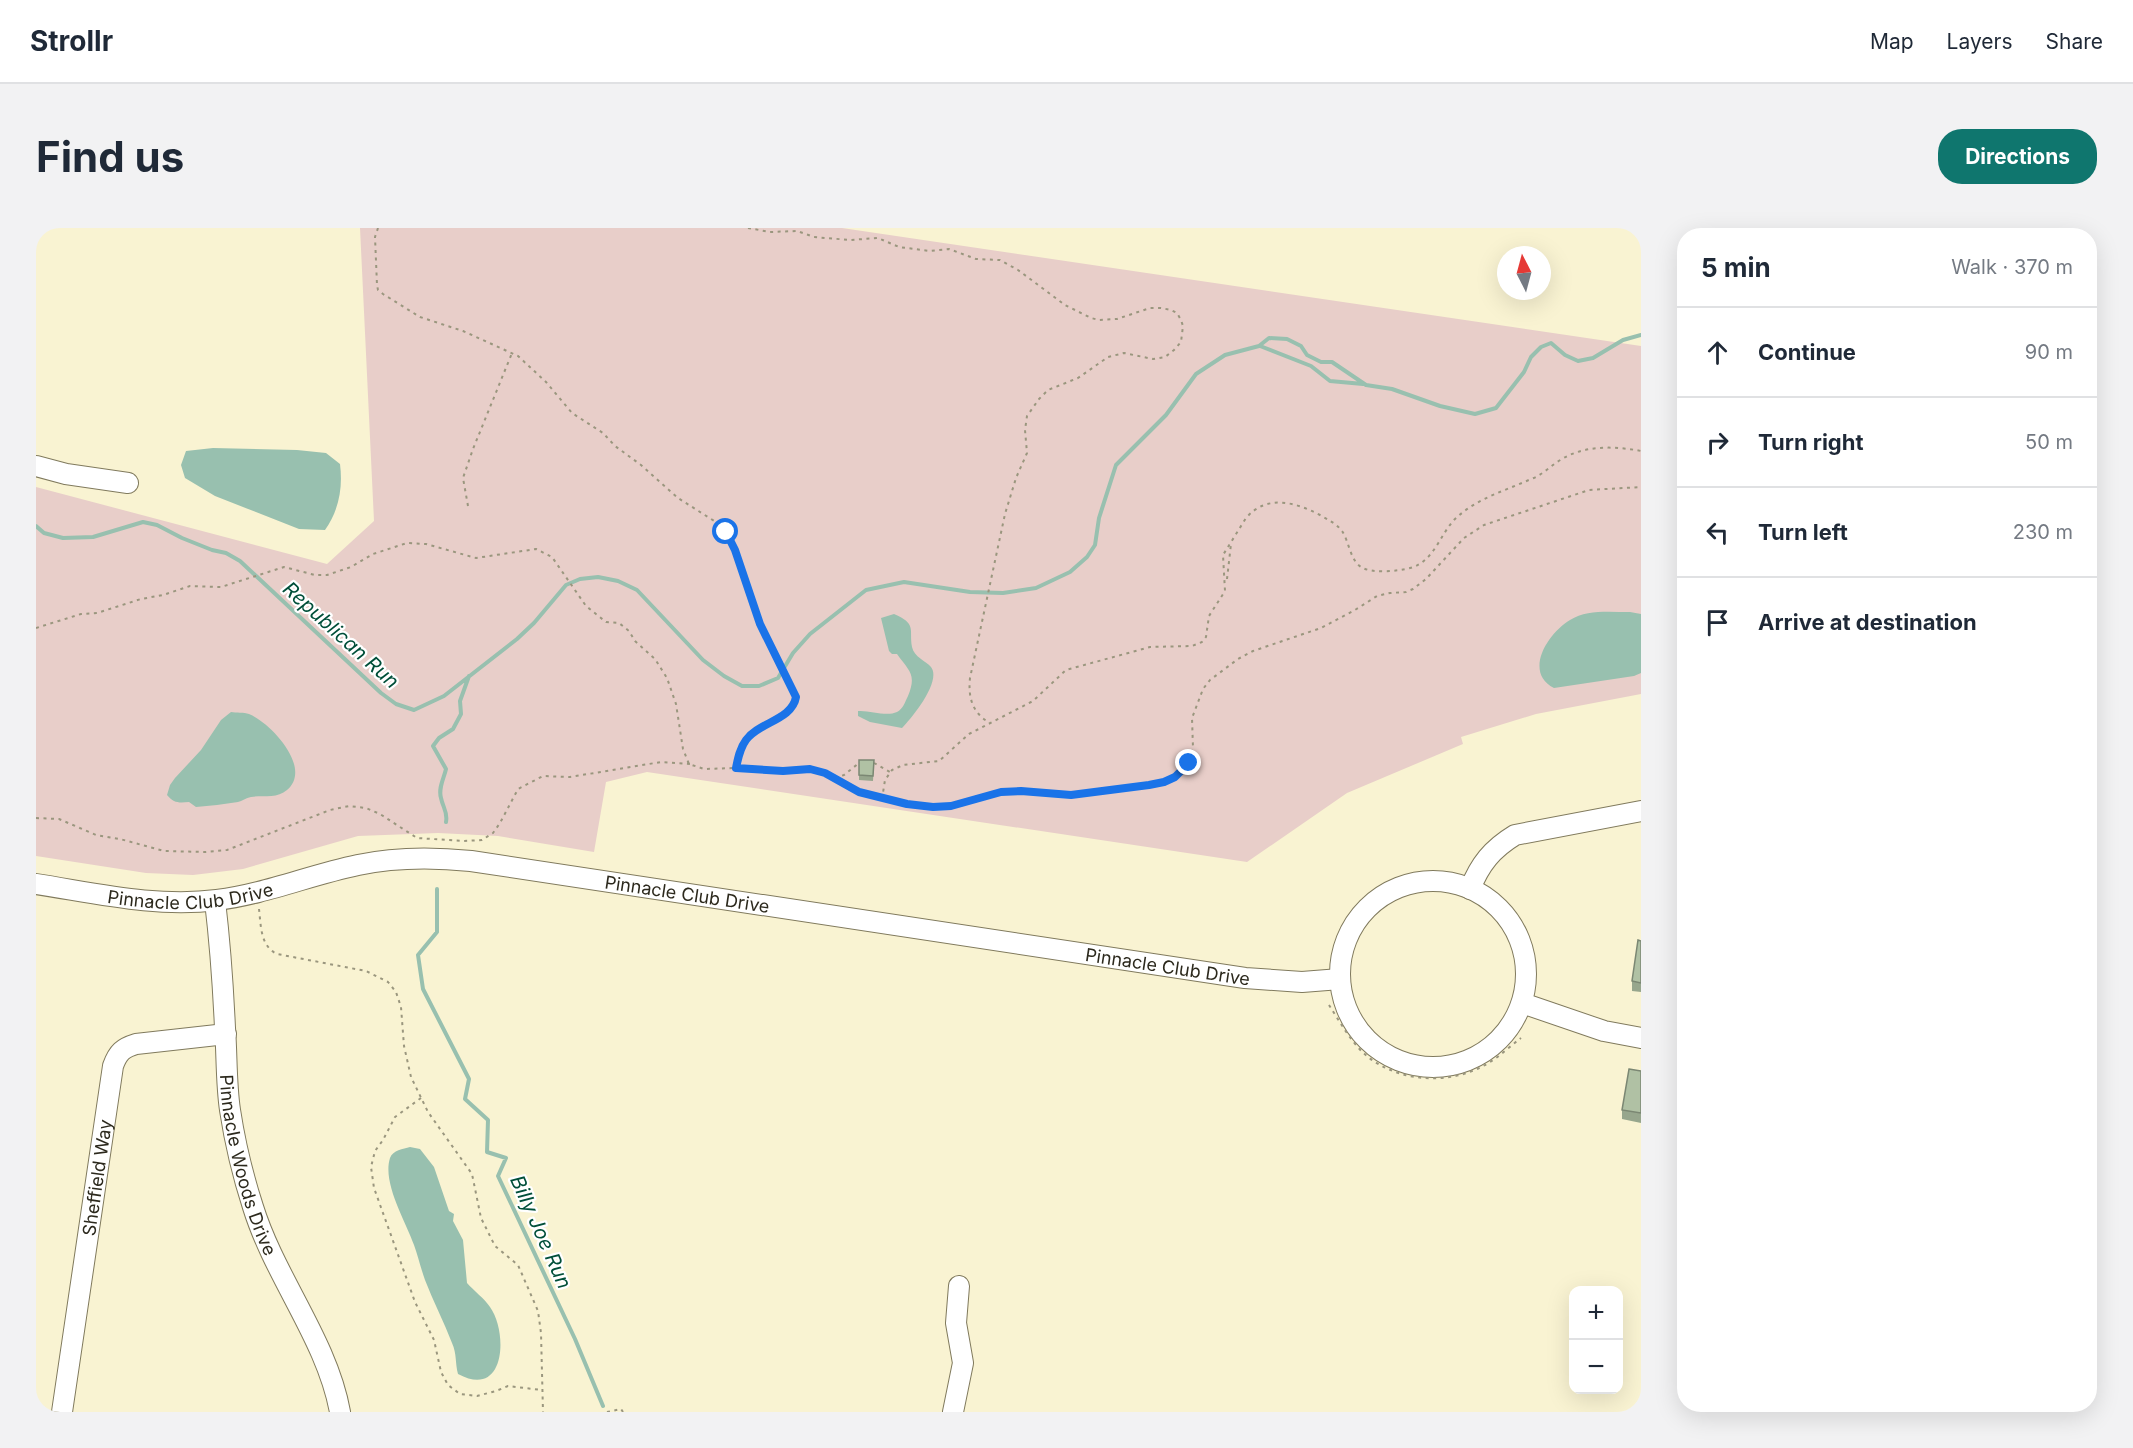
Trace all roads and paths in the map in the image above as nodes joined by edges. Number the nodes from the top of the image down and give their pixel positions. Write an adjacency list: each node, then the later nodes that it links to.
1 (378, 228): 3 (path)
2 (748, 228): 12 (path)
3 (512, 353): 8 (path); 16 (path)
4 (1641, 451): 9 (path)
5 (36, 466): 6 (street)
6 (128, 483)
7 (1641, 487): 19 (path)
8 (468, 506)
9 (1231, 541): 10 (path); 10 (path)
10 (1226, 582): 12 (path)
11 (36, 628): 15 (path)
12 (990, 723): 17 (path)
13 (861, 762): 18 (path)
14 (868, 762): 17 (path)
15 (689, 764): 16 (path); 21 (path)
16 (736, 768): 18 (path)
17 (890, 772): 19 (path)
18 (835, 778): 19 (path)
19 (882, 799)
20 (1641, 811): 23 (street)
21 (36, 818)
22 (36, 884): 24 (street, Pinnacle Club Drive)
23 (1470, 889): 26 (street); 27 (street)
24 (215, 901): 26 (street, Pinnacle Club Drive); 29 (street, Pinnacle Woods Drive)
25 (259, 909): 32 (path)
26 (1340, 979): 27 (street)
27 (1521, 1004): 31 (street)
28 (1329, 1005): 30 (path)
29 (226, 1034): 35 (street, Sheffield Way); 36 (street, Pinnacle Woods Drive)
30 (1521, 1038)
31 (1641, 1038)
32 (421, 1098): 34 (path); 34 (path)
33 (959, 1286): 40 (street)
34 (543, 1390): 37 (path)
35 (62, 1412)
36 (340, 1412)
37 (543, 1412)
38 (607, 1412): 39 (path)
39 (623, 1412)
40 (953, 1412)

